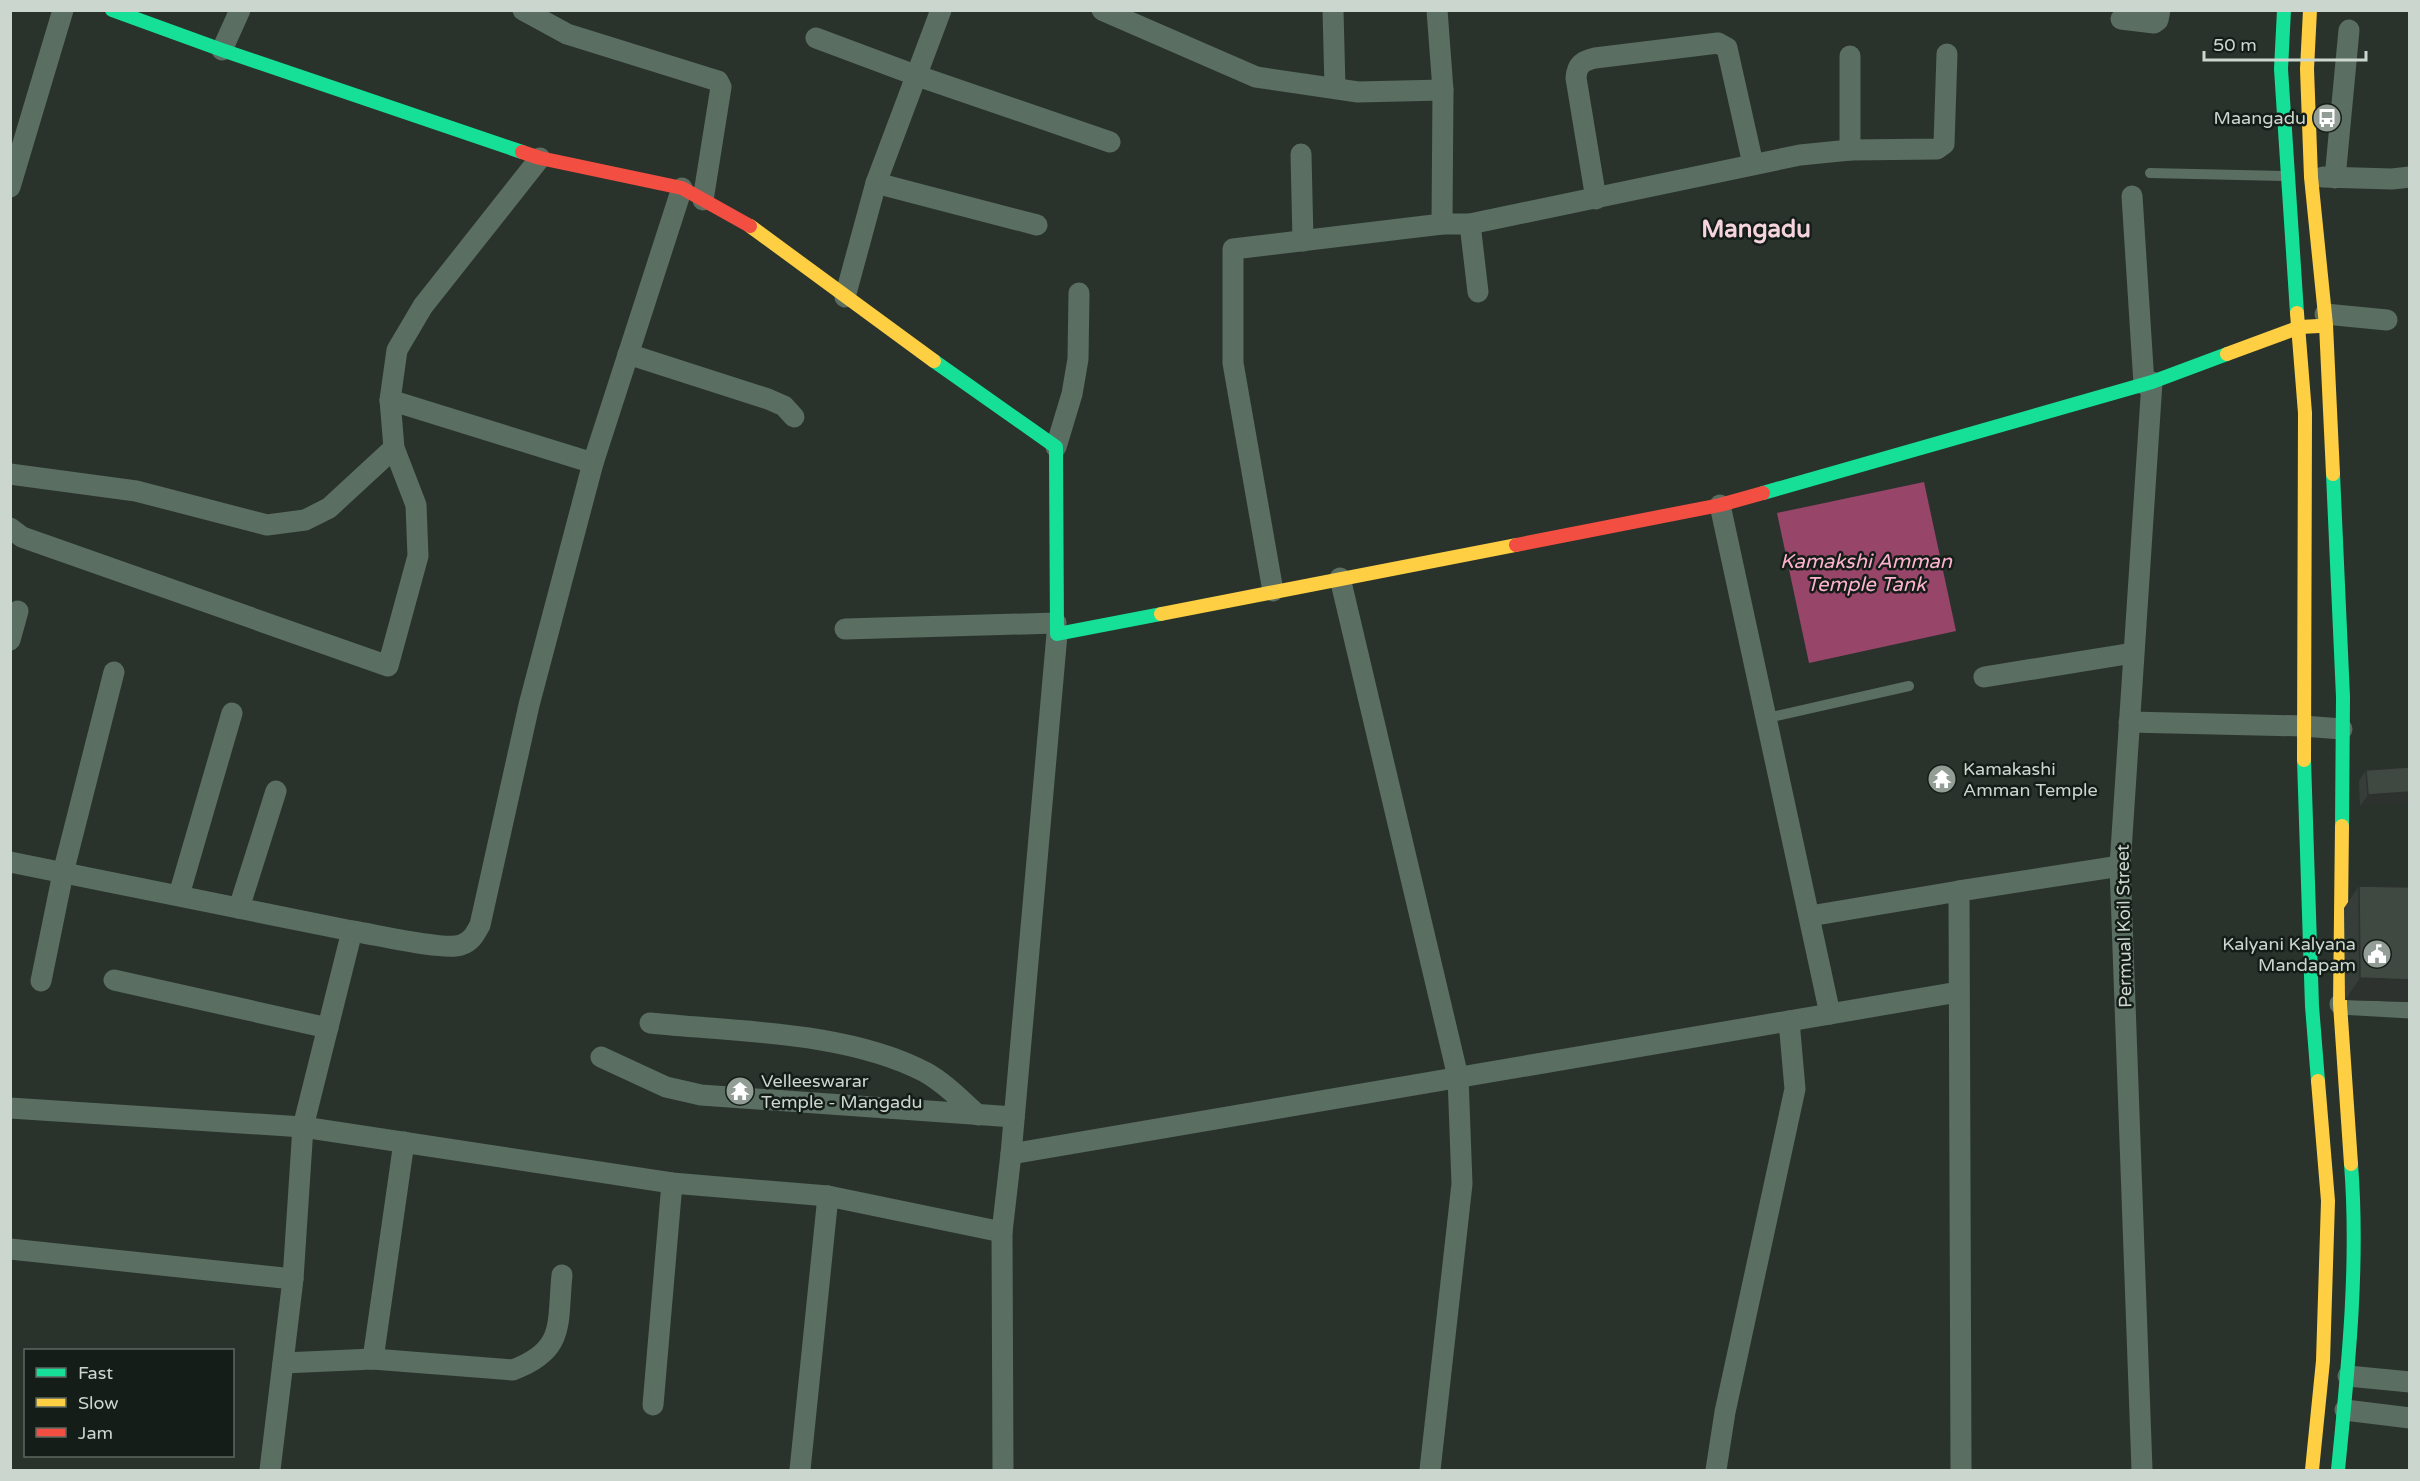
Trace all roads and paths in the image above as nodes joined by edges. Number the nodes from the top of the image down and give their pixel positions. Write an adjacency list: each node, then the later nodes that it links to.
1 (63, 10): 32 (street)
2 (112, 10): 15 (main road)
3 (240, 10): 15 (street)
4 (523, 10): 36 (street)
5 (941, 10): 18 (street)
6 (1102, 10): 19 (street)
7 (1333, 10): 19 (street)
8 (1437, 10): 20 (street)
9 (2160, 10): 12 (street)
10 (2284, 10): 27 (main road)
11 (2310, 10): 28 (main road)
12 (2121, 19)
13 (2349, 30): 30 (street)
14 (816, 38): 18 (street)
15 (222, 51): 24 (main road)
16 (1947, 54): 22 (street)
17 (1850, 56): 22 (street)
18 (915, 75): 21 (street); 31 (street)
19 (1335, 88): 20 (street)
20 (1443, 90): 37 (street)
21 (1110, 142)
22 (1850, 150): 25 (street)
23 (1300, 154): 40 (street)
24 (540, 158): 33 (main road); 49 (street)
25 (1753, 164): 35 (street); 35 (street)
26 (2150, 173): 27 (lane)
27 (2287, 177): 28 (street); 46 (main road)
28 (2311, 177): 30 (street); 44 (main road)
29 (2409, 177): 30 (street)
30 (2335, 178)
31 (876, 183): 39 (street); 43 (street)
32 (10, 187)
33 (681, 188): 36 (main road); 47 (street)
34 (2132, 196): 48 (street, Permual Koil Street)
35 (1596, 199): 38 (street)
36 (703, 200): 43 (main road)
37 (1442, 224): 38 (street); 40 (street)
38 (1470, 224): 41 (street)
39 (1037, 225)
40 (1303, 241): 58 (street)
41 (1478, 292)
42 (1079, 293): 51 (street)
43 (845, 297): 51 (main road)
44 (2326, 320): 45 (street); 46 (main road); 71 (main road)
45 (2387, 320)
46 (2300, 327): 48 (main road); 70 (main road)
47 (628, 354): 50 (street); 53 (street)
48 (2148, 383): 55 (main road); 63 (street, Permual Koil Street)
49 (390, 400): 52 (street); 53 (street)
50 (794, 417)
51 (1056, 447): 60 (main road)
52 (394, 448): 54 (street); 56 (street)
53 (593, 463): 80 (street)
54 (10, 474)
55 (1720, 505): 57 (main road); 68 (street)
56 (10, 528)
57 (1340, 578): 58 (main road); 91 (street)
58 (1272, 591): 60 (main road)
59 (18, 612): 62 (street)
60 (1057, 628): 61 (street); 94 (street)
61 (845, 629)
62 (10, 640)
63 (2133, 652): 65 (street); 69 (street, Permual Koil Street)
64 (114, 672): 75 (street)
65 (1984, 677)
66 (1909, 686): 68 (lane)
67 (232, 712): 77 (street)
68 (1767, 718): 79 (street)
69 (2129, 722): 70 (street); 74 (street, Permual Koil Street)
70 (2303, 726): 71 (street); 118 (main road)
71 (2342, 729): 84 (main road)
72 (276, 791): 78 (street)
73 (10, 862): 75 (street)
74 (2120, 866): 76 (street); 117 (street, Permual Koil Street)
75 (63, 873): 77 (street); 82 (street)
76 (1959, 891): 79 (street); 83 (street)
77 (179, 895): 78 (street)
78 (239, 908): 80 (street)
79 (1810, 916): 86 (street)
80 (352, 931): 89 (street)
81 (114, 980): 89 (street)
82 (41, 981)
83 (1958, 992): 86 (street); 116 (street)
84 (2340, 1004): 85 (street); 106 (main road)
85 (2409, 1008)
86 (1830, 1014): 87 (street)
87 (1789, 1021): 91 (street); 115 (street)
88 (650, 1023): 93 (street)
89 (328, 1028): 95 (street)
90 (601, 1057): 93 (street)
91 (1458, 1077): 97 (street); 114 (street)
92 (10, 1108): 95 (street)
93 (978, 1115): 94 (street)
94 (1014, 1117): 97 (street)
95 (303, 1127): 96 (street); 103 (street)
96 (404, 1143): 98 (street); 104 (street)
97 (1011, 1154): 100 (street)
98 (672, 1183): 99 (street); 108 (street)
99 (828, 1196): 100 (street); 112 (street)
100 (1002, 1232): 113 (street)
101 (10, 1249): 103 (street)
102 (562, 1275): 104 (street)
103 (293, 1279): 105 (street)
104 (373, 1359): 105 (street)
105 (283, 1363): 111 (street)
106 (2348, 1376): 107 (street); 109 (main road)
107 (2409, 1382)
108 (653, 1405)
109 (2345, 1410): 110 (street); 119 (main road)
110 (2409, 1418)
111 (270, 1470)
112 (800, 1470)
113 (1003, 1470)
114 (1430, 1470)
115 (1716, 1470)
116 (1961, 1470)
117 (2142, 1470)
118 (2312, 1470)
119 (2338, 1470)

